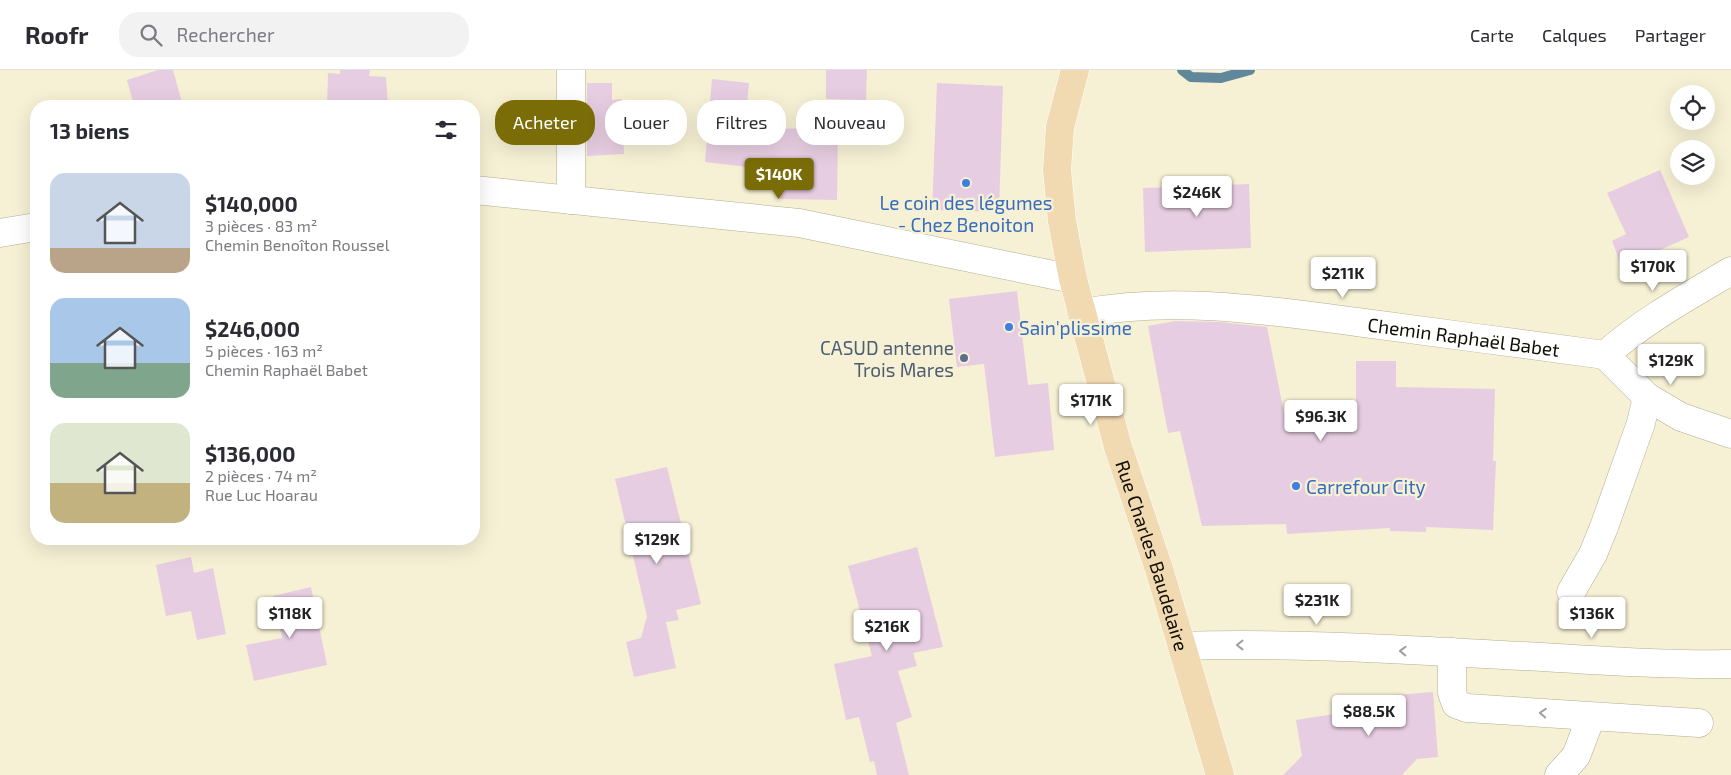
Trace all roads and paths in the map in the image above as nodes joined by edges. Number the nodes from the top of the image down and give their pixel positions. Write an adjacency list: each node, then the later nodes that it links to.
1 (570, 70): 4 (street)
2 (1075, 70): 8 (main road, Rue Charles Baudelaire)
3 (480, 191): 4 (street)
4 (571, 200): 8 (street)
5 (30, 229): 6 (street)
6 (0, 233)
7 (1731, 271): 10 (street)
8 (1073, 279): 9 (main road, Rue Charles Baudelaire)
9 (1082, 313): 10 (street, Chemin Raphaël Babet); 14 (main road, Rue Charles Baudelaire)
10 (1605, 355): 11 (street)
11 (1647, 397): 12 (street); 13 (street)
12 (1731, 434)
13 (1571, 592)
14 (1182, 646): 15 (street, one-way to 14); 19 (main road, Rue Charles Baudelaire)
15 (1452, 652): 16 (street); 17 (street, one-way to 15)
16 (1731, 664)
17 (1592, 717): 18 (street); 20 (street)
18 (1699, 723)
19 (1220, 775)
20 (1559, 775)

